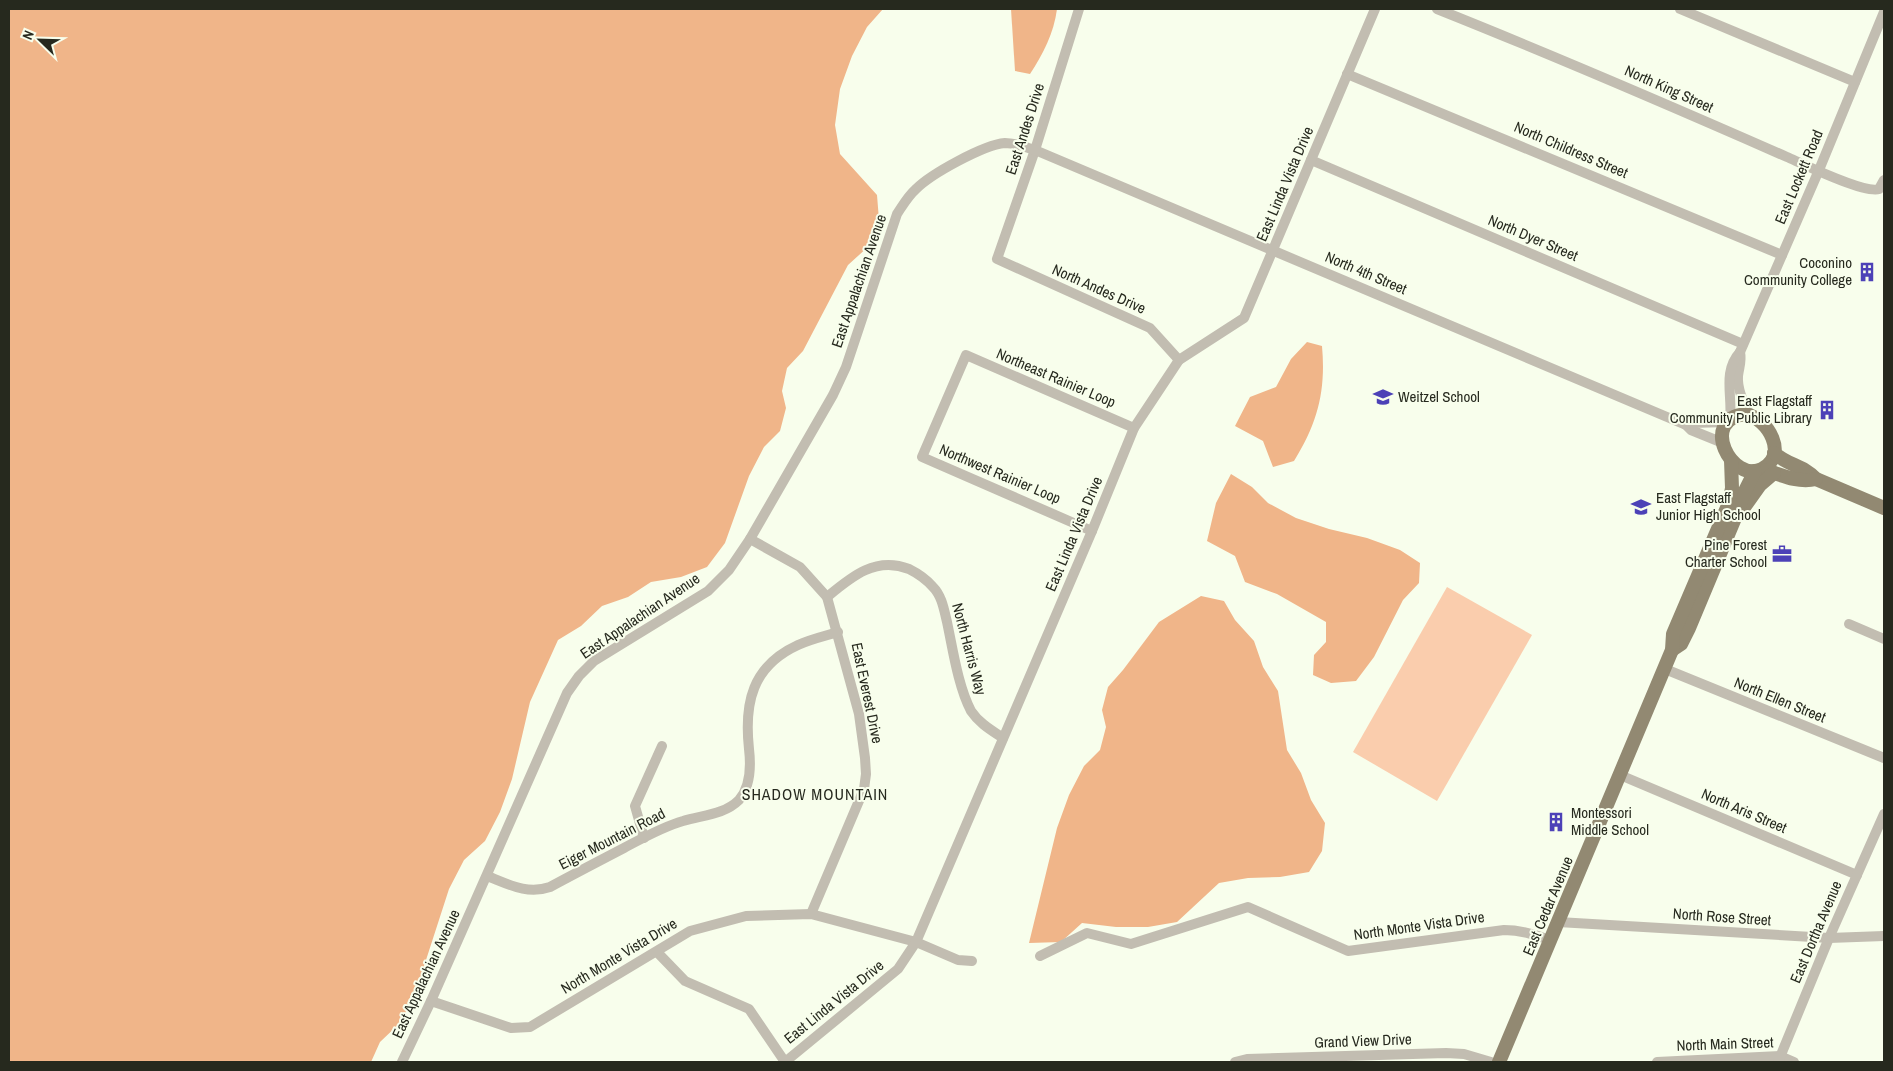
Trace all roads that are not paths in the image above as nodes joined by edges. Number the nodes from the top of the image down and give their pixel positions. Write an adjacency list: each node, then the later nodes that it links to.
1 (1079, 9): 8 (street, East Andes Drive)
2 (1376, 9): 6 (street, East Linda Vista Drive)
3 (1437, 9): 10 (street, North King Street)
4 (1680, 9): 7 (street)
5 (1884, 12): 7 (street, East Lockett Road)
6 (1348, 74): 9 (street, East Linda Vista Drive); 13 (street, North Childress Street)
7 (1855, 82): 10 (street, East Lockett Road)
8 (1035, 150): 12 (street, North 4th Street); 14 (street, East Andes Drive); 30 (street, East Appalachian Avenue)
9 (1311, 160): 12 (street, East Linda Vista Drive); 15 (street, North Dyer Street)
10 (1819, 170): 11 (street, North King Street); 13 (street, East Lockett Road)
11 (1884, 180)
12 (1273, 250): 16 (street, East Linda Vista Drive); 19 (street, North 4th Street)
13 (1782, 255): 15 (street, East Lockett Road)
14 (997, 259): 16 (street, North Andes Drive)
15 (1742, 348): 17 (street, East Lockett Road); 18 (street, East Lockett Road)
16 (1179, 360): 20 (street, East Linda Vista Drive)
17 (1750, 415): 18 (main road); 22 (main road)
18 (1729, 421): 19 (street, North 4th Street); 21 (main road)
19 (1686, 425): 21 (street, North 4th Street)
20 (1134, 428): 23 (street, Northeast Rainier Loop); 29 (street, East Linda Vista Drive)
21 (1723, 443): 24 (main road)
22 (1774, 453): 25 (main road); 26 (main road)
23 (922, 457): 29 (street, Northwest Rainier Loop)
24 (1731, 460): 25 (main road); 35 (main road, East Cedar Avenue)
25 (1764, 471): 26 (main road); 28 (main road); 28 (main road, East Cedar Avenue)
26 (1816, 479): 27 (main road)
27 (1884, 508)
28 (1735, 518): 35 (main road, East Cedar Avenue)
29 (1092, 531): 37 (street, East Linda Vista Drive)
30 (750, 539): 31 (street, East Everest Drive); 44 (street, East Appalachian Avenue)
31 (827, 597): 33 (street, East Everest Drive); 37 (street, North Harris Way)
32 (1849, 624): 34 (street)
33 (838, 632): 42 (street, Eiger Mountain Road); 45 (street, East Everest Drive)
34 (1884, 640)
35 (1672, 650): 36 (main road, East Cedar Avenue)
36 (1665, 669): 39 (street, North Ellen Street); 40 (main road, East Cedar Avenue)
37 (1003, 738): 50 (street, East Linda Vista Drive)
38 (662, 746): 42 (street)
39 (1884, 758)
40 (1620, 775): 43 (street, North Aris Street); 46 (main road, East Cedar Avenue)
41 (1884, 814): 43 (street, East Dortha Avenue)
42 (644, 838): 44 (street, Eiger Mountain Road)
43 (1857, 875): 48 (street, East Dortha Avenue)
44 (487, 876): 54 (street, East Appalachian Avenue)
45 (811, 914): 50 (street, North Monte Vista Drive); 51 (street, North Monte Vista Drive)
46 (1558, 922): 48 (street, North Rose Street); 49 (main road, East Cedar Avenue)
47 (1884, 936): 48 (street, North Rose Street)
48 (1829, 938): 55 (street, East Dortha Avenue)
49 (1551, 941): 52 (street, North Monte Vista Drive); 60 (main road, East Cedar Avenue)
50 (916, 942): 53 (street, North Monte Vista Drive); 57 (street, East Linda Vista Drive)
51 (657, 952): 54 (street, North Monte Vista Drive); 57 (street)
52 (1040, 956)
53 (972, 961)
54 (431, 1001): 56 (street, East Appalachian Avenue)
55 (1779, 1059): 61 (street, North Main Street); 62 (street, North Main Street)
56 (402, 1062)
57 (785, 1062)
58 (1236, 1062): 59 (street, Grand View Drive)
59 (1491, 1062)
60 (1498, 1062)
61 (1657, 1062)
62 (1794, 1062)

